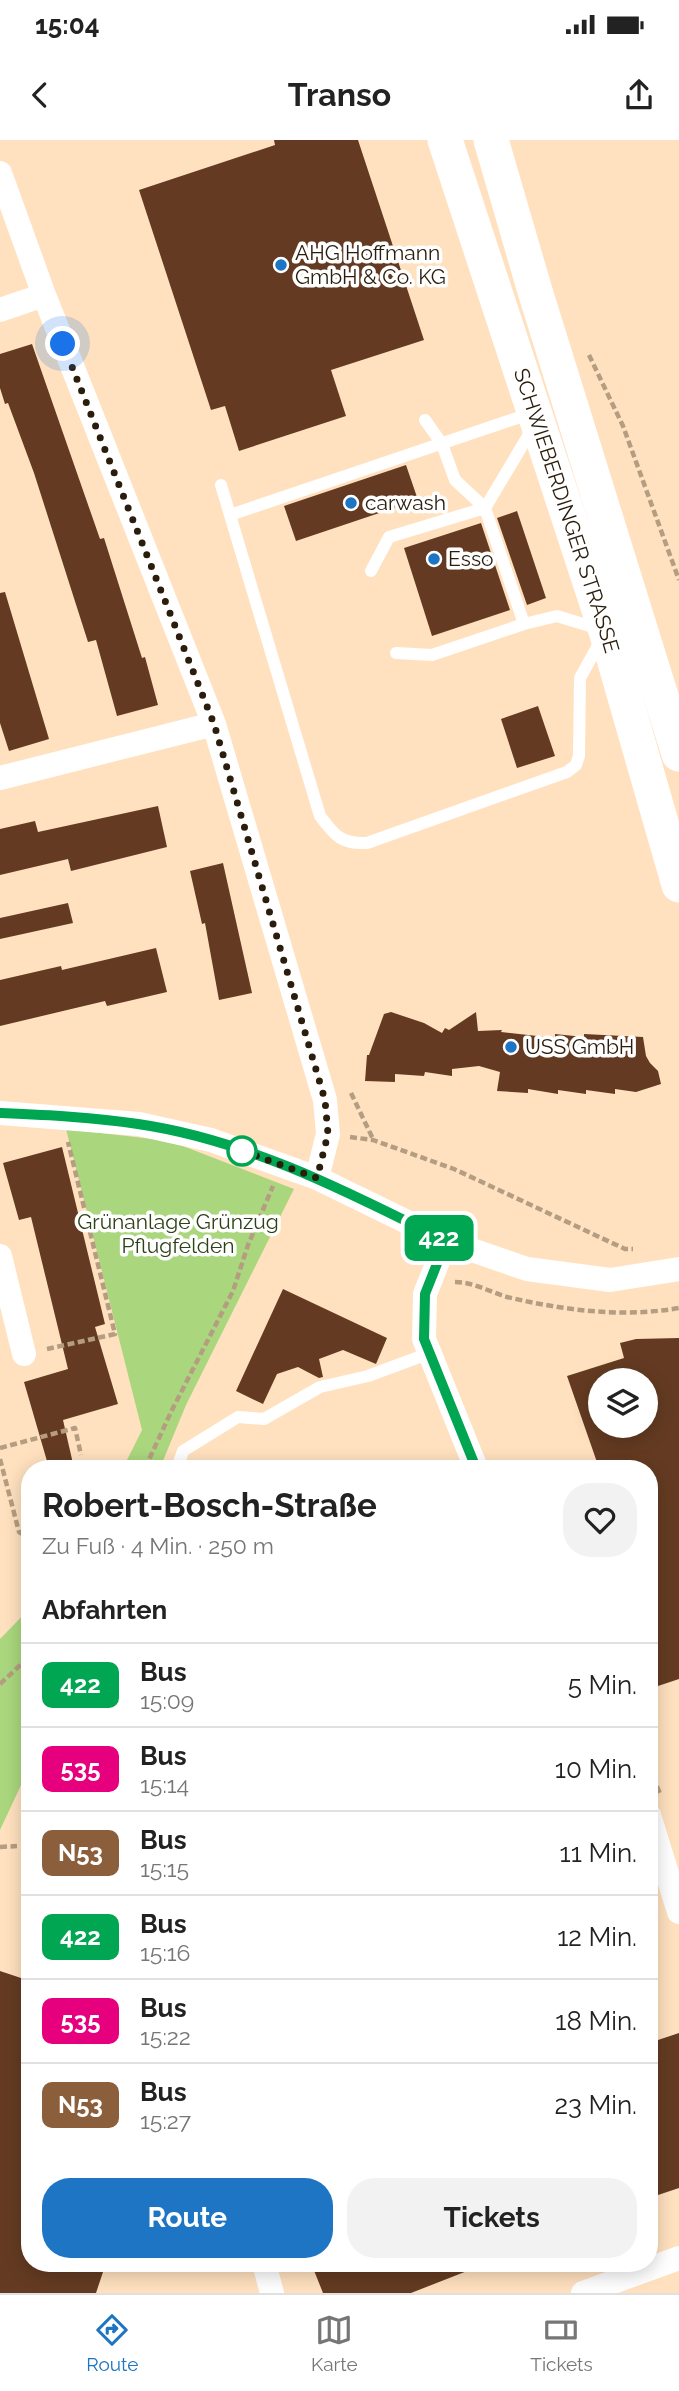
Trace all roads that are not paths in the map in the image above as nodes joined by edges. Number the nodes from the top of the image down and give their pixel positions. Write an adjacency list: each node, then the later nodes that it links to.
1 (491, 140): 17 (main road, SCHWIEBERDINGER STRASSE)
2 (443, 144): 6 (main road, SCHWIEBERDINGER STRASSE)
3 (0, 173): 4 (street)
4 (44, 295): 5 (street); 16 (street)
5 (0, 310)
6 (536, 416): 8 (lane); 10 (lane); 14 (main road, SCHWIEBERDINGER STRASSE)
7 (425, 420): 8 (lane)
8 (442, 444): 10 (lane); 11 (lane)
9 (221, 485): 11 (lane)
10 (485, 508): 12 (lane); 13 (lane)
11 (230, 515): 14 (lane)
12 (371, 571)
13 (524, 624): 14 (lane); 15 (lane)
14 (606, 631): 19 (main road, SCHWIEBERDINGER STRASSE)
15 (396, 653)
16 (214, 724): 18 (street); 21 (street)
17 (679, 754)
18 (0, 778)
19 (679, 885)
20 (0, 1113): 21 (street)
21 (317, 1178): 22 (street)
22 (446, 1241): 24 (street); 25 (street)
23 (0, 1256): 26 (street)
24 (679, 1269)
25 (430, 1353): 27 (lane); 28 (street)
26 (24, 1354)
27 (180, 1460)
28 (473, 1460)
29 (658, 1844): 30 (street)
30 (679, 1912)
31 (679, 2258): 32 (street)
32 (658, 2266)
33 (266, 2272): 35 (street)
34 (641, 2272): 36 (street)
35 (272, 2293)
36 (583, 2293)

